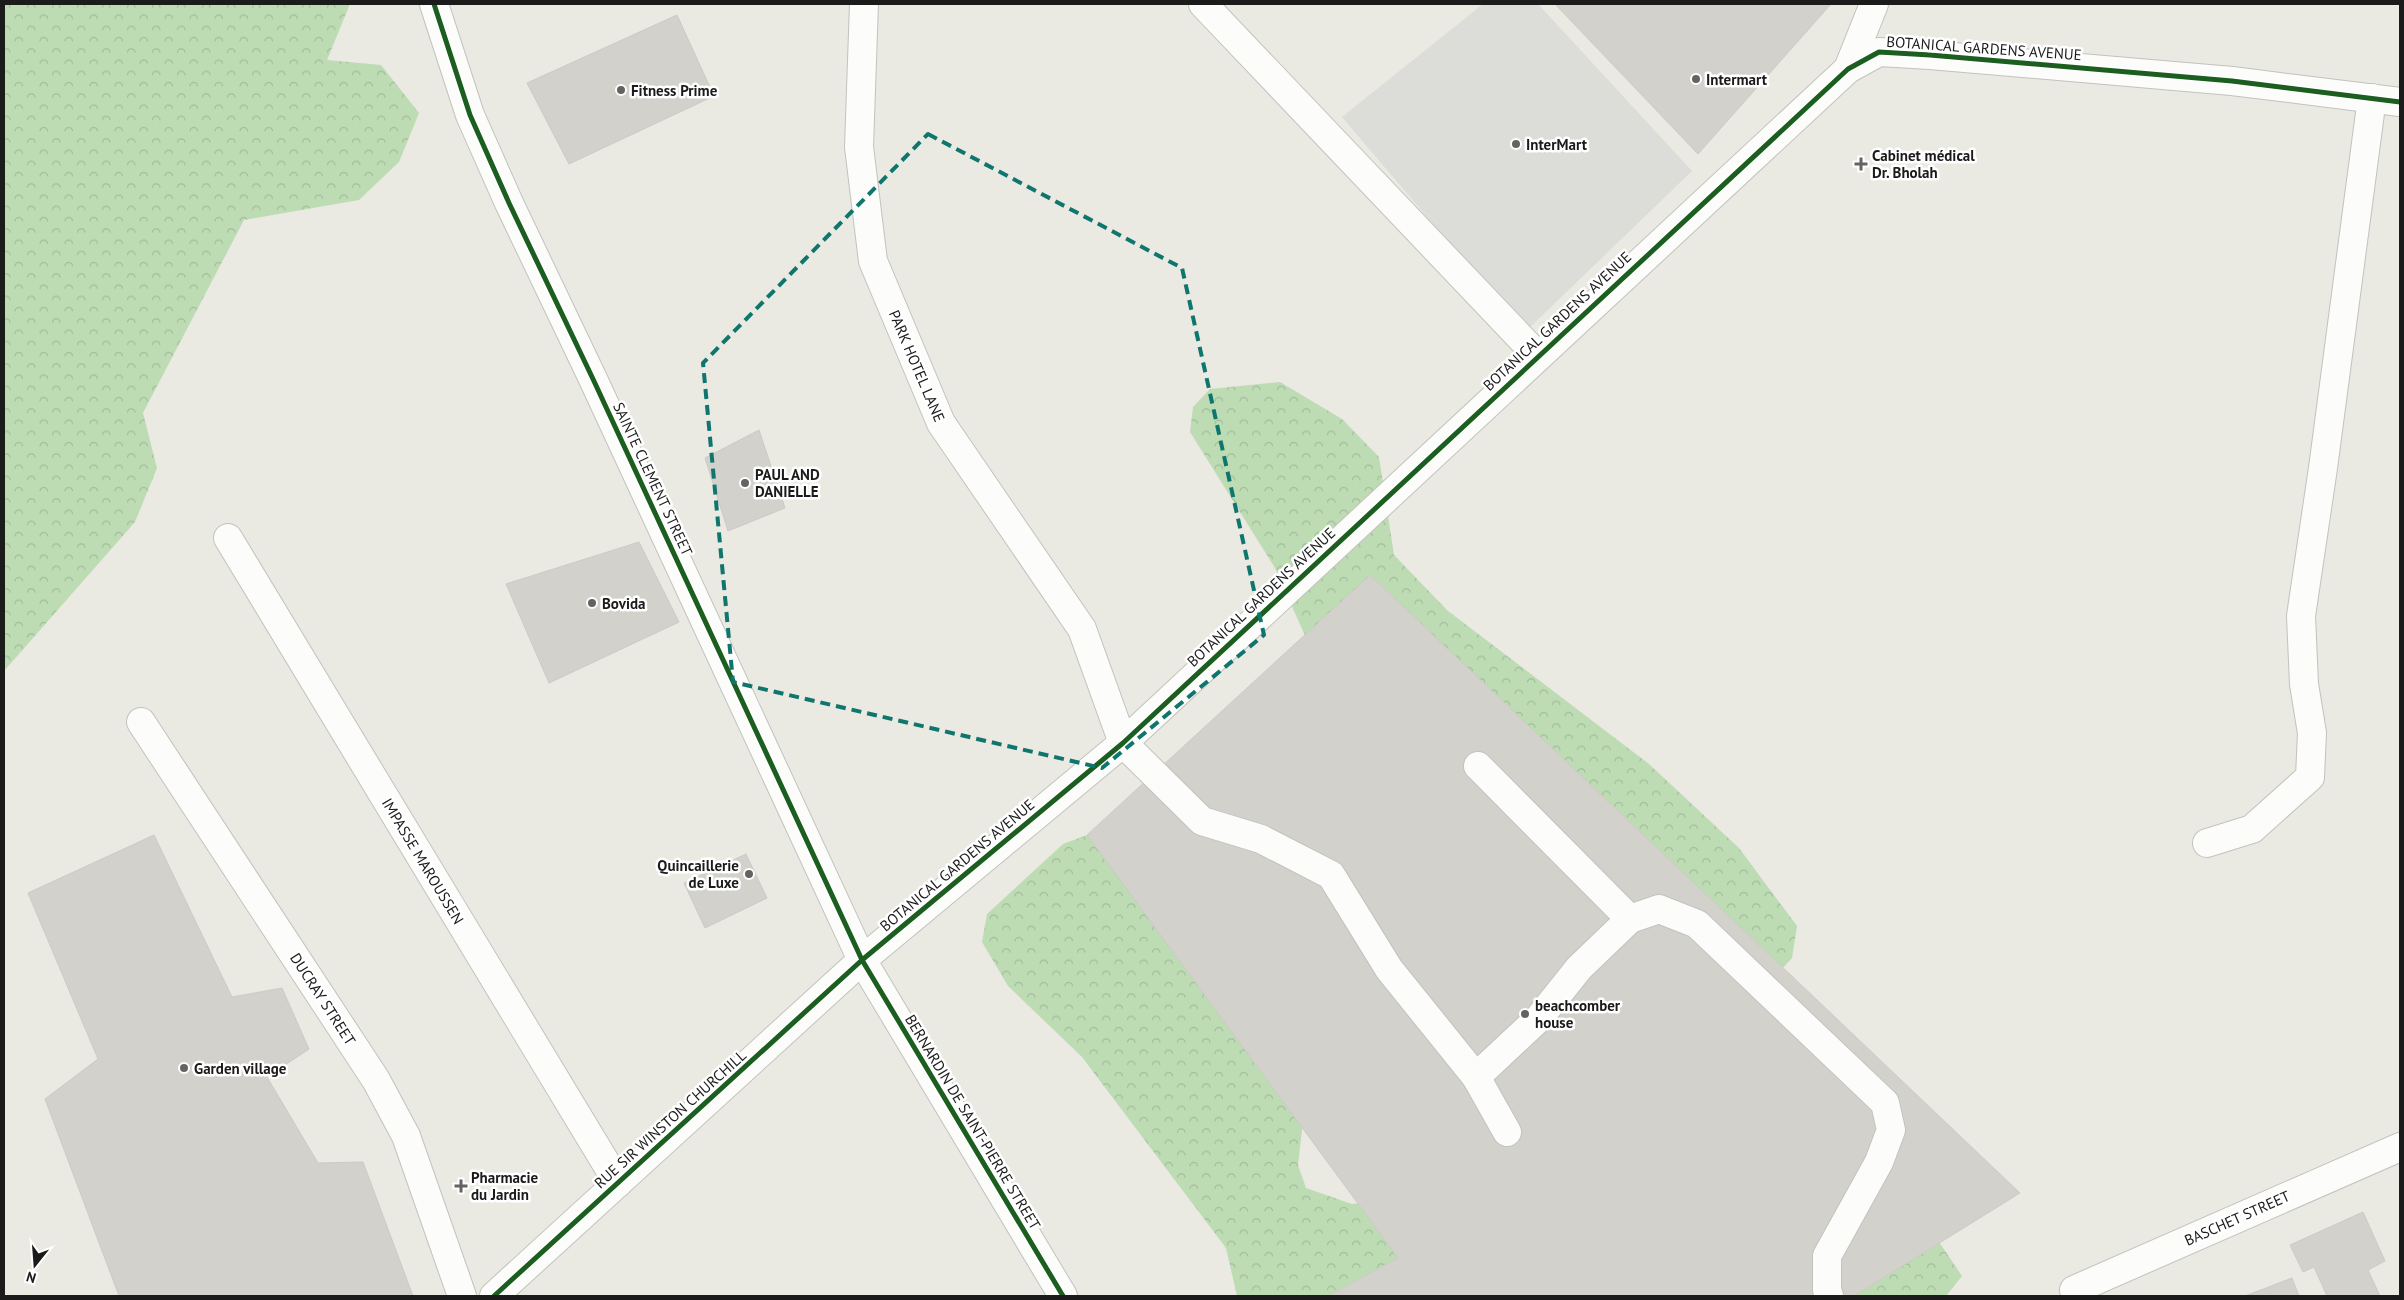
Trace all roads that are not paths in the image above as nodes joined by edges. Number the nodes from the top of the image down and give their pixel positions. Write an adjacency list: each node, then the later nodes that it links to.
1 (434, 4): 15 (street, SAINTE CLEMENT STREET)
2 (864, 4): 11 (street, PARK HOTEL LANE)
3 (1203, 4): 8 (street)
4 (1874, 4): 5 (street)
5 (1848, 68): 6 (street, BOTANICAL GARDENS AVENUE); 8 (street, BOTANICAL GARDENS AVENUE)
6 (2372, 98): 7 (street, BOTANICAL GARDENS AVENUE); 13 (street)
7 (2400, 102)
8 (1538, 356): 11 (street, BOTANICAL GARDENS AVENUE)
9 (228, 538): 19 (street, IMPASSE MAROUSSEN)
10 (141, 722): 21 (street, DUCRAY STREET)
11 (1123, 743): 15 (street, BOTANICAL GARDENS AVENUE); 16 (street)
12 (1478, 766): 14 (street)
13 (2207, 843)
14 (1630, 919): 16 (street); 24 (street)
15 (862, 960): 19 (street, RUE SIR WINSTON CHURCHILL); 23 (street, BERNARDIN DE SAINT-PIERRE STREET)
16 (1476, 1077): 17 (street)
17 (1507, 1132)
18 (2400, 1146): 20 (street, BASCHET STREET)
19 (618, 1183): 22 (street, RUE SIR WINSTON CHURCHILL)
20 (2074, 1290)
21 (462, 1296)
22 (494, 1296)
23 (1063, 1296)
24 (1829, 1296)

